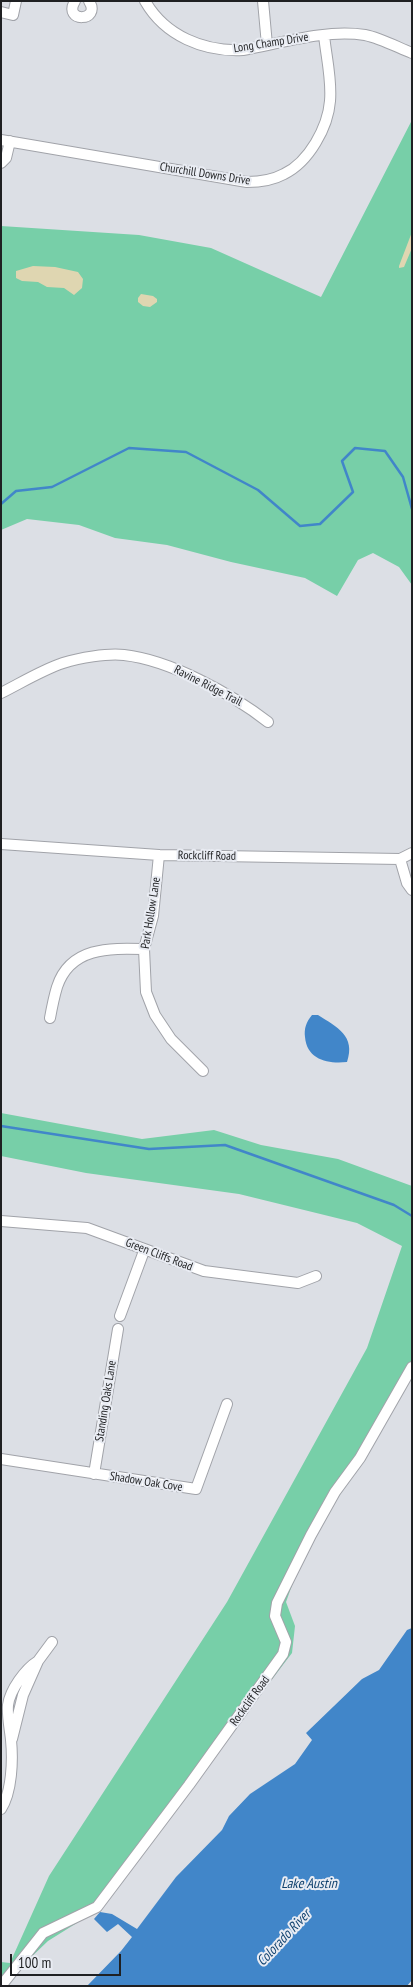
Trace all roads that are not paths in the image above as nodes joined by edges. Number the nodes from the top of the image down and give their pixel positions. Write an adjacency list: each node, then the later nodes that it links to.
1 (16, 1): 6 (street)
2 (75, 1): 3 (street)
3 (89, 1)
4 (145, 1): 8 (street, Long Champ Drive)
5 (263, 1): 8 (street)
6 (1, 12)
7 (324, 35): 8 (street, Long Champ Drive); 9 (street, Long Champ Drive); 10 (street, Churchill Downs Drive)
8 (268, 45)
9 (412, 53)
10 (5, 140): 11 (street)
11 (1, 163)
12 (1, 693): 13 (street, Ravine Ridge Trail)
13 (268, 722)
14 (1, 844): 16 (street, Rockcliff Road)
15 (412, 853): 17 (street, Rockcliff Road)
16 (159, 855): 17 (street, Rockcliff Road); 19 (street, Park Hollow Lane)
17 (400, 859): 18 (street)
18 (412, 890)
19 (144, 949): 20 (street); 21 (street, Park Hollow Lane)
20 (50, 1018)
21 (203, 1071)
22 (1, 1221): 23 (street, Green Cliffs Road)
23 (144, 1251): 24 (street, Green Cliffs Road); 25 (street)
24 (316, 1276)
25 (120, 1316)
26 (118, 1329): 30 (street, Standing Oaks Lane)
27 (412, 1367): 33 (street, Rockcliff Road)
28 (227, 1404): 30 (street, Shadow Oak Cove)
29 (1, 1459): 30 (street)
30 (94, 1474)
31 (52, 1642): 32 (street)
32 (1, 1809)
33 (1, 1986)

